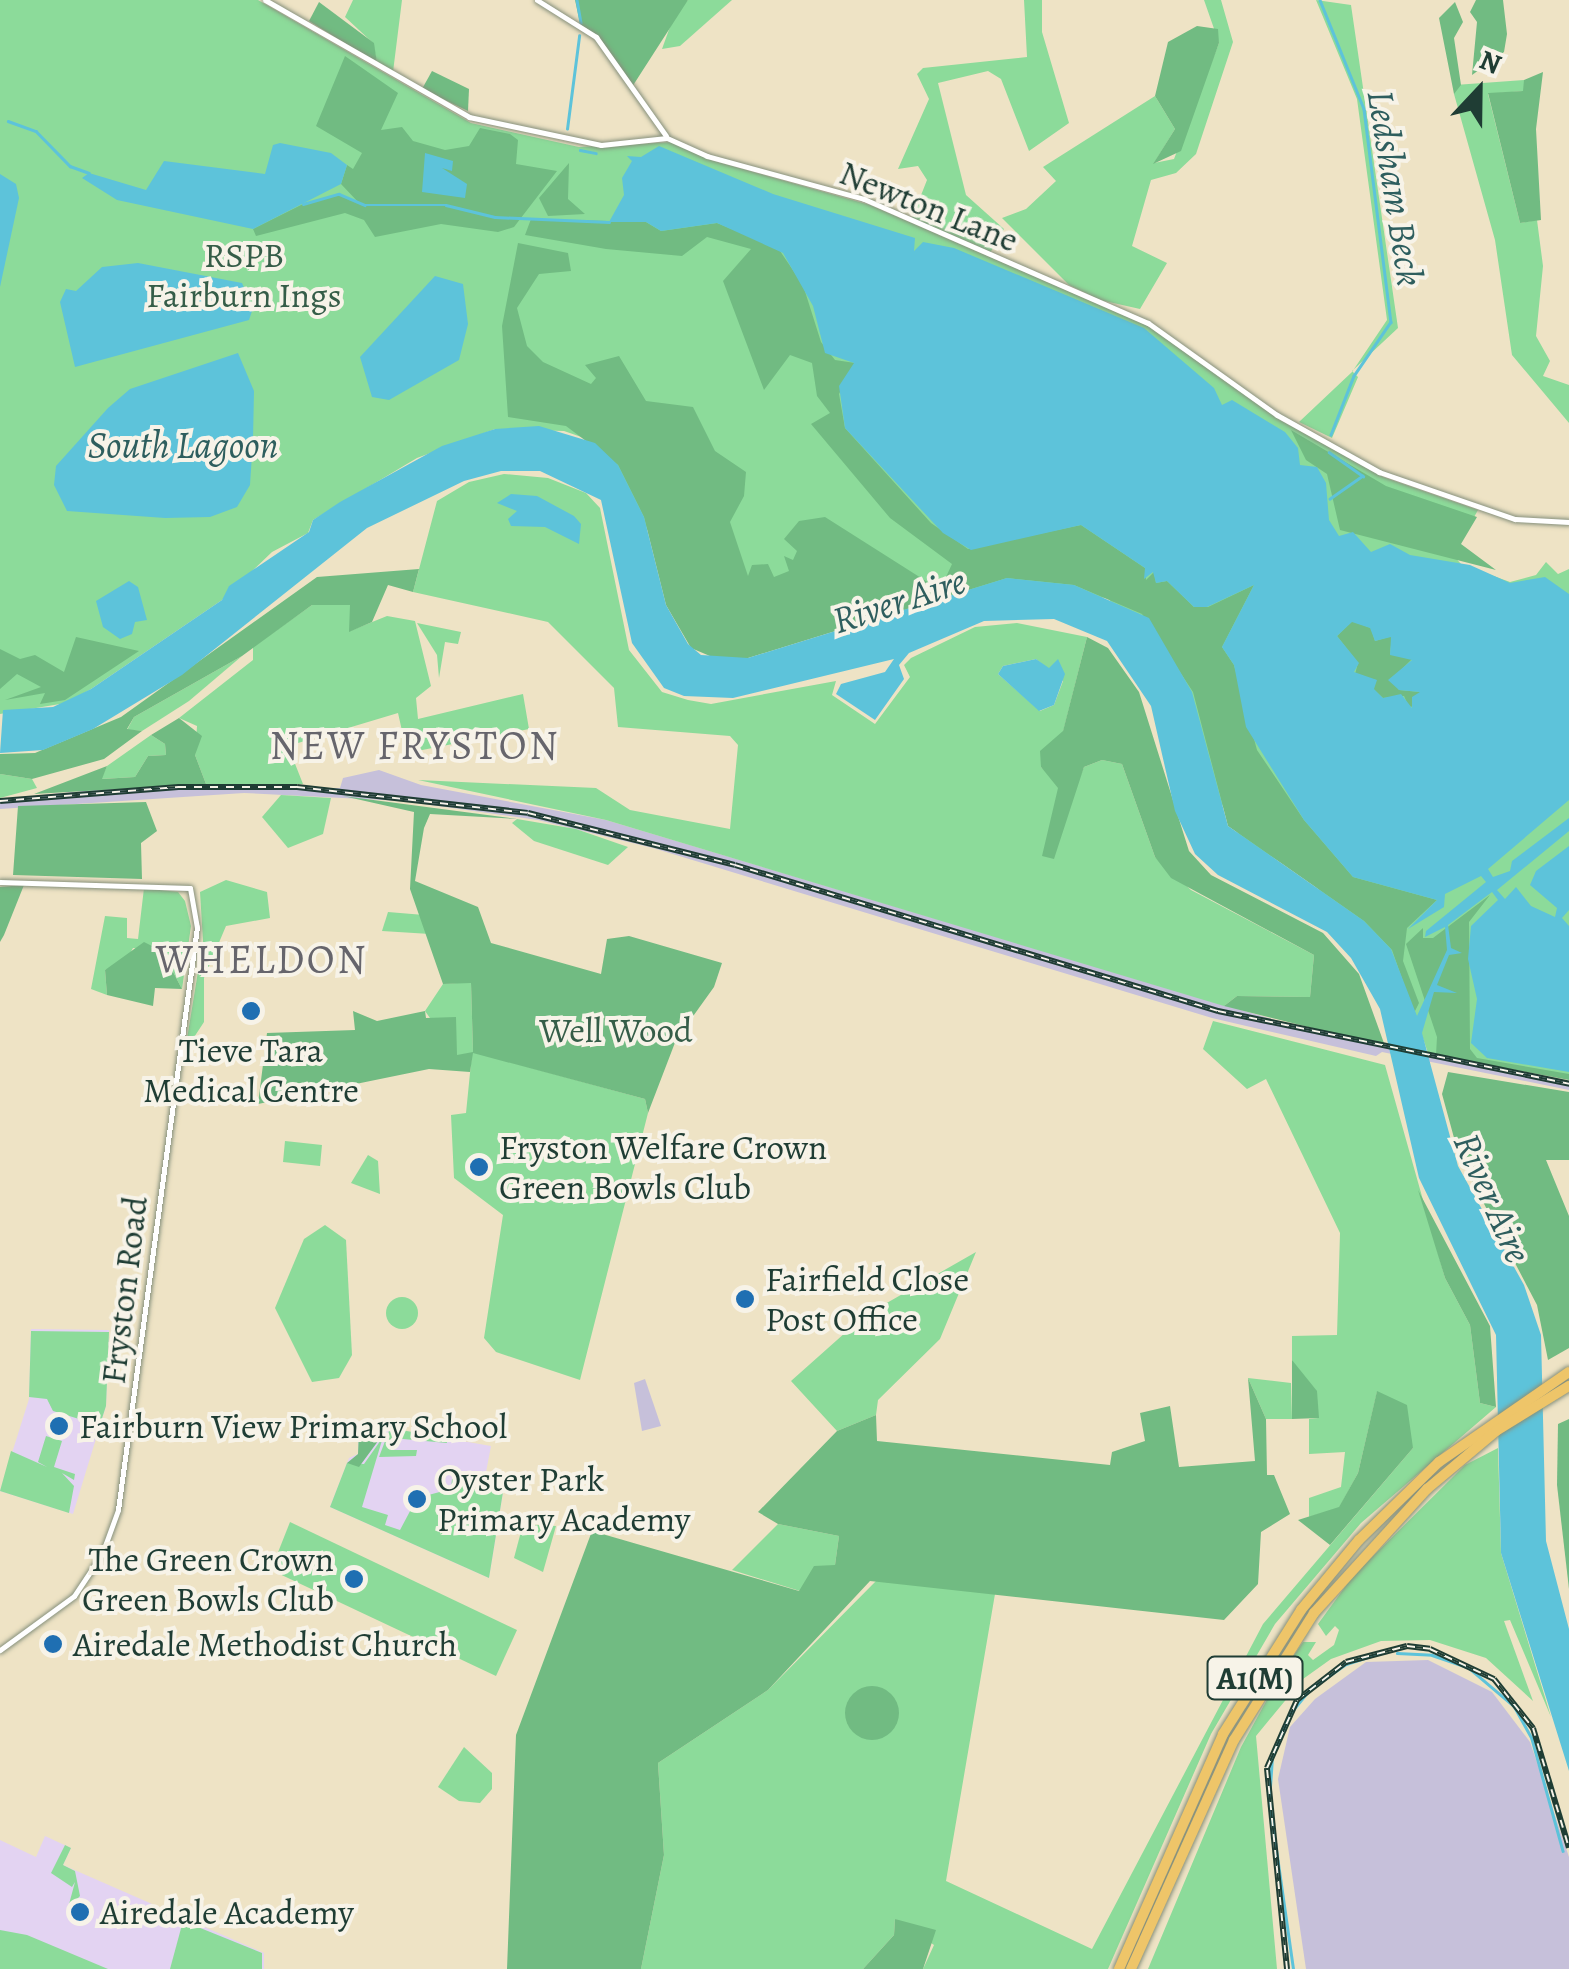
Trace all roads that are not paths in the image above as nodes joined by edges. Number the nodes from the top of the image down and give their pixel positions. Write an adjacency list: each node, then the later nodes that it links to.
1 (265, 0): 3 (street, Newton Lane)
2 (537, 0): 3 (street)
3 (667, 138): 4 (street, Newton Lane)
4 (1569, 522)
5 (0, 882): 9 (street, Fryston Road)
6 (1569, 1372): 8 (highway, A1(M))
7 (1569, 1386): 8 (highway, A1(M))
8 (1471, 1444): 10 (highway, A1(M)); 11 (highway, A1(M))
9 (0, 1650)
10 (1119, 1969)
11 (1131, 1969)

